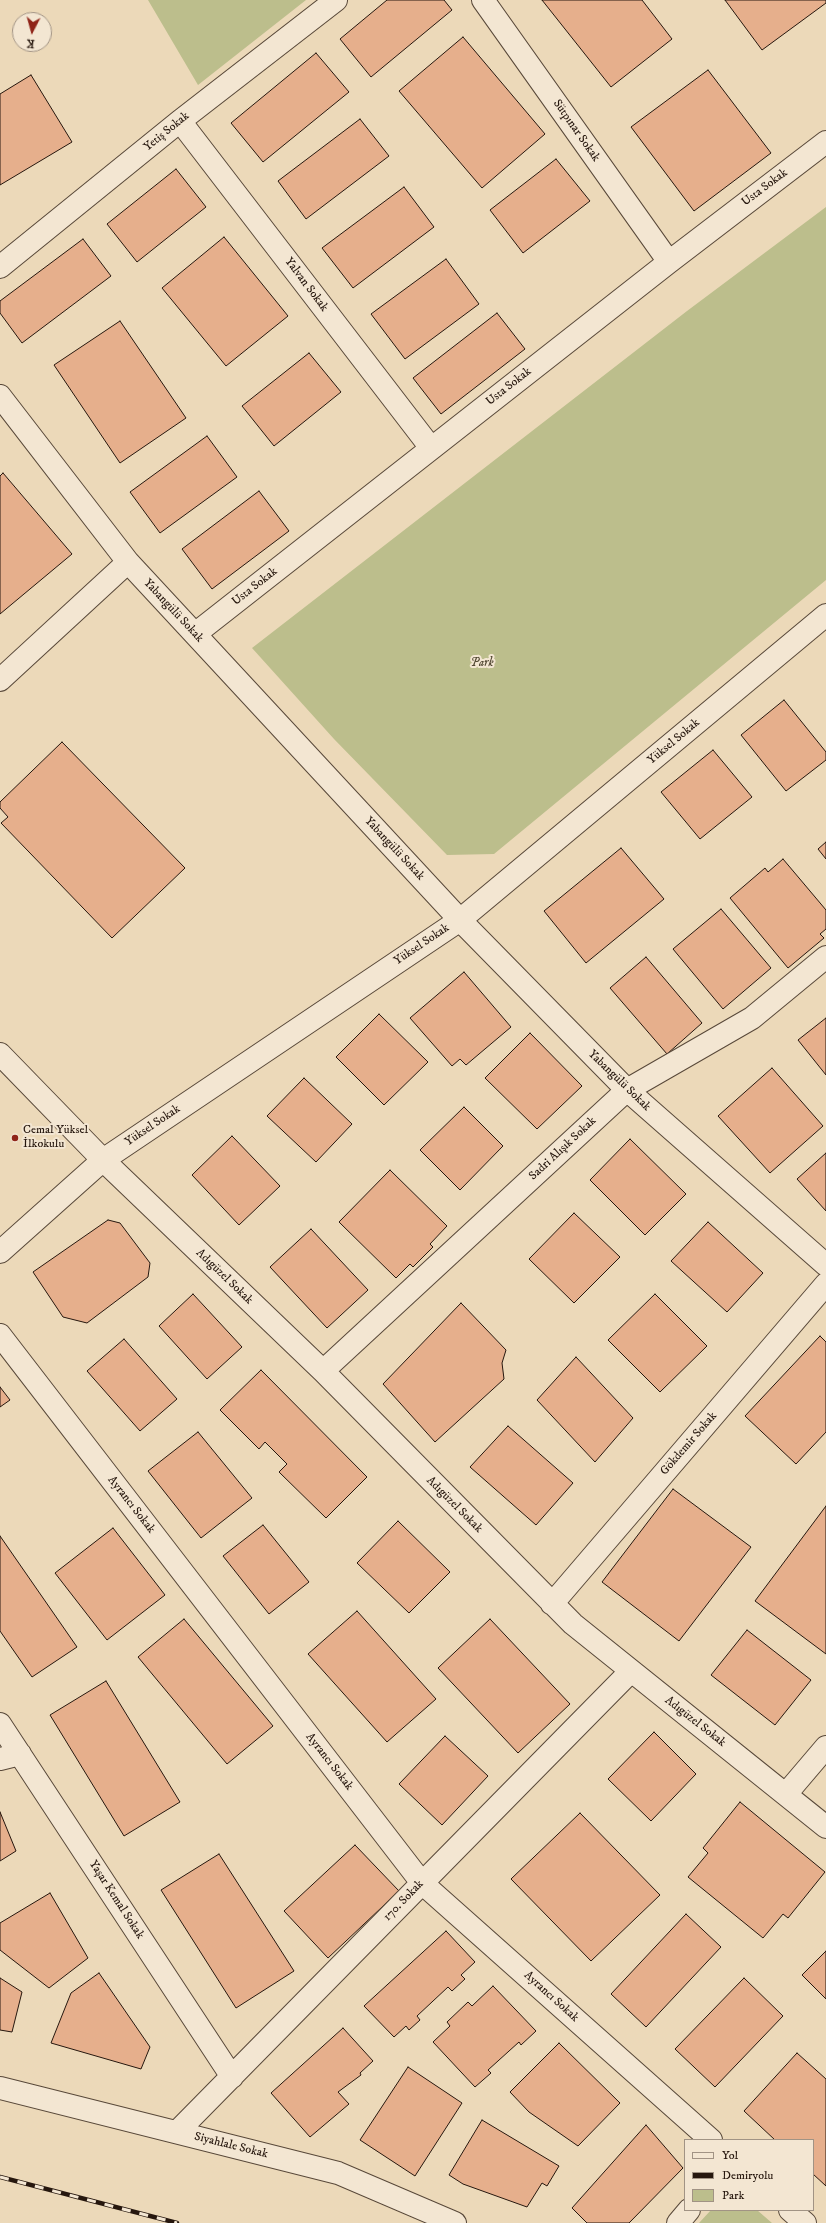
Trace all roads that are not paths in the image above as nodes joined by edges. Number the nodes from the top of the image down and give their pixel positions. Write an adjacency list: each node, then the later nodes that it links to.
1 (336, 0): 3 (street, Yetiş Sokak)
2 (483, 0): 5 (street, Sütpınar Sokak)
3 (180, 121): 6 (street, Yetiş Sokak); 8 (street, Yalvan Sokak)
4 (826, 142): 5 (street, Usta Sokak)
5 (669, 262): 8 (street, Usta Sokak)
6 (0, 267)
7 (0, 396): 9 (street, Yabangülü Sokak)
8 (431, 448): 11 (street, Usta Sokak)
9 (128, 562): 11 (street, Yabangülü Sokak); 12 (street)
10 (826, 615): 13 (street, Yüksel Sokak)
11 (195, 634): 13 (street, Yabangülü Sokak)
12 (0, 680)
13 (460, 920): 16 (street, Yabangülü Sokak); 17 (street, Yüksel Sokak)
14 (826, 957): 16 (street, Sadri Alışık Sokak)
15 (0, 1054): 17 (street, Adıgüzel Sokak)
16 (627, 1090): 19 (street, Yabangülü Sokak); 22 (street, Sadri Alışık Sokak)
17 (103, 1160): 18 (street, Yüksel Sokak); 22 (street, Adıgüzel Sokak)
18 (0, 1252)
19 (826, 1264)
20 (826, 1284): 23 (street, Gökdemir Sokak)
21 (0, 1335): 30 (street, Ayrancı Sokak)
22 (323, 1371): 23 (street, Adıgüzel Sokak)
23 (552, 1604): 24 (street, Adıgüzel Sokak)
24 (631, 1671): 28 (street, Adıgüzel Sokak); 30 (street, 170. Sokak)
25 (0, 1724): 27 (street, Yaşar Kemal Sokak)
26 (826, 1747): 28 (street)
27 (10, 1757): 31 (street, Yaşar Kemal Sokak)
28 (786, 1794): 29 (street, Adıgüzel Sokak)
29 (826, 1827)
30 (422, 1883): 31 (street, 170. Sokak); 34 (street, Ayrancı Sokak)
31 (232, 2077): 33 (street, 170. Sokak)
32 (0, 2088): 33 (street, Siyahlale Sokak)
33 (177, 2132): 37 (street, Siyahlale Sokak)
34 (710, 2139)
35 (688, 2211): 38 (street)
36 (791, 2211): 39 (street)
37 (455, 2223)
38 (678, 2223)
39 (805, 2223)

